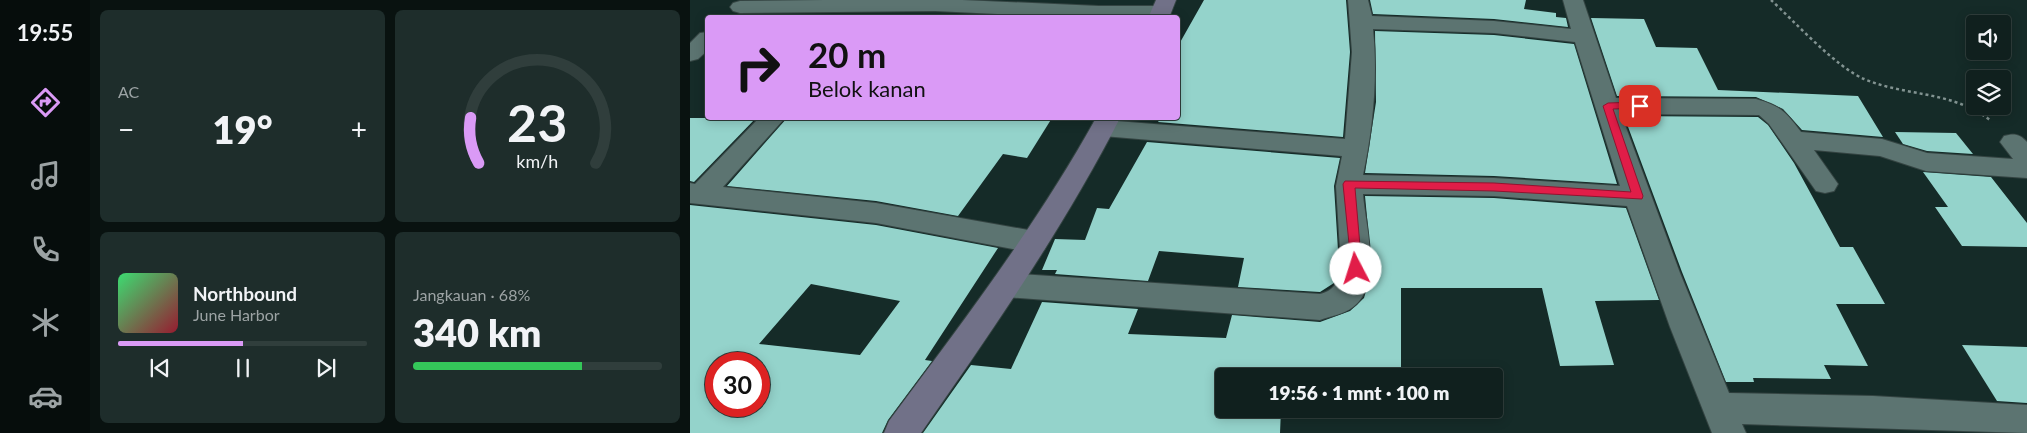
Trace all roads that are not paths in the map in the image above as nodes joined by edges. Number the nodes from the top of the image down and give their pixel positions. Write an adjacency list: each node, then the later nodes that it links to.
1 (1573, 0): 6 (street)
2 (852, 3): 3 (street); 4 (street)
3 (739, 8)
4 (1162, 10)
5 (1360, 11): 6 (street); 13 (street)
6 (1584, 37): 9 (street)
7 (705, 41): 8 (street)
8 (690, 54)
9 (1608, 106): 12 (street); 18 (street)
10 (771, 120): 17 (street)
11 (1105, 122): 13 (street); 19 (street)
12 (1795, 140): 14 (street); 16 (street)
13 (1357, 149): 15 (street)
14 (2027, 169)
15 (1349, 184): 18 (street); 20 (street)
16 (1825, 184)
17 (695, 194): 19 (street)
18 (1638, 196): 21 (street)
19 (1034, 242): 20 (street)
20 (1006, 285): 23 (street)
21 (1724, 421): 22 (street)
22 (2027, 421)
23 (901, 433)

